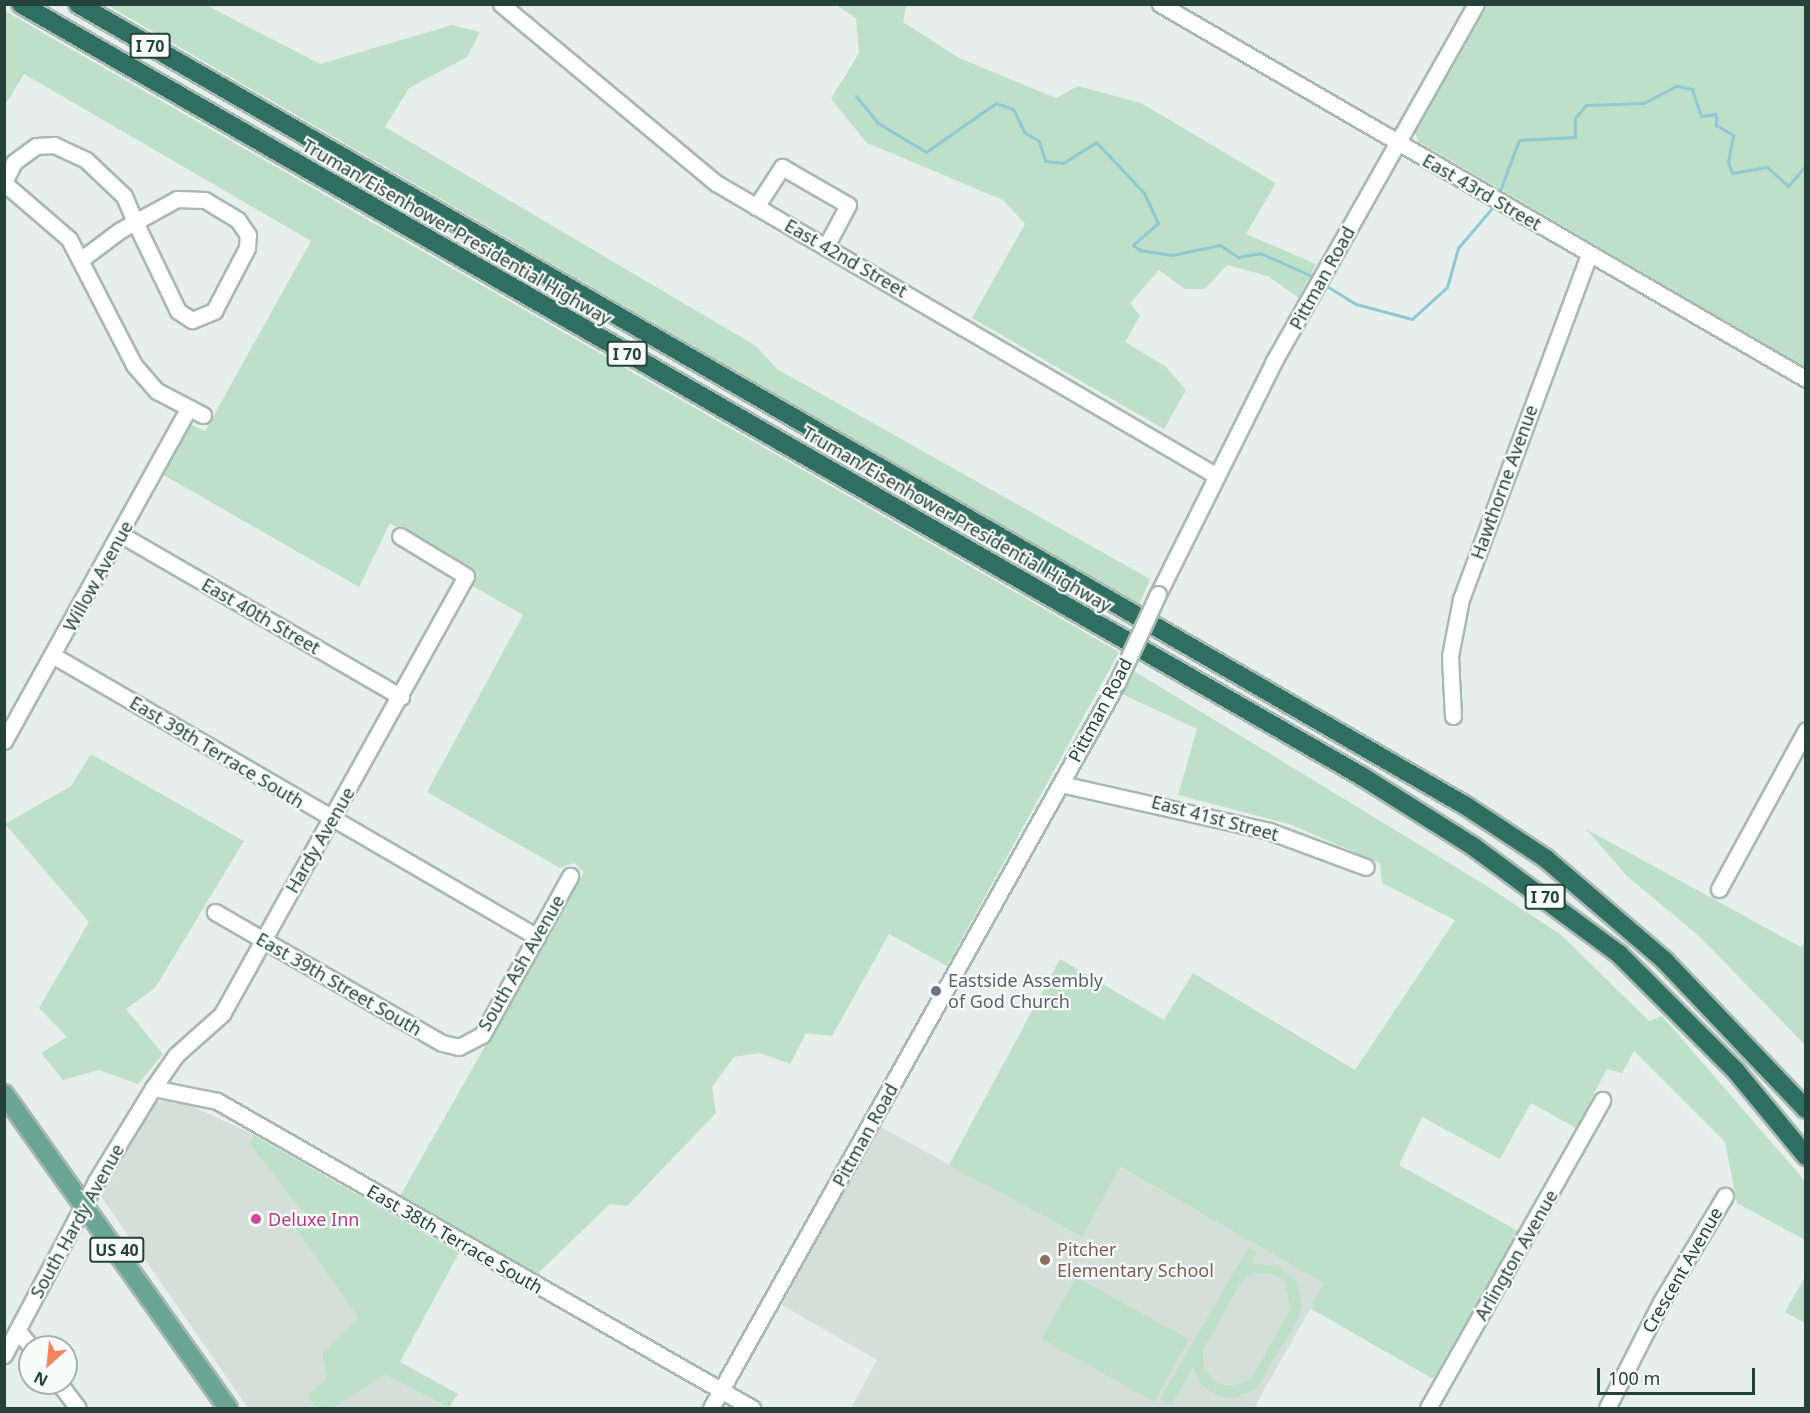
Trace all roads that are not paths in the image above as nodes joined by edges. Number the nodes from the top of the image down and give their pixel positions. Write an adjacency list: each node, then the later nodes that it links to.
1 (21, 4): 37 (highway, Truman/Eisenhower Presidential Highway / I 70)
2 (78, 4): 36 (highway, Truman/Eisenhower Presidential Highway / I 70)
3 (501, 4): 8 (street, East 42nd Street)
4 (1160, 4): 6 (street, East 43rd Street)
5 (1476, 4): 6 (street, Pittman Road)
6 (1398, 143): 11 (street, East 43rd Street); 16 (street, Pittman Road)
7 (4, 182): 9 (street); 12 (street)
8 (756, 207): 10 (street, East 42nd Street); 10 (street)
9 (135, 222): 9 (street); 12 (street)
10 (826, 246): 16 (street, East 42nd Street)
11 (1589, 255): 13 (street, East 43rd Street); 21 (street, Hawthorne Avenue)
12 (83, 258): 14 (street)
13 (1806, 378)
14 (188, 410): 15 (street); 17 (street, Willow Avenue)
15 (203, 415)
16 (1217, 476): 24 (street, Pittman Road, bridge)
17 (120, 534): 19 (street, Willow Avenue); 20 (street, East 40th Street)
18 (400, 536): 20 (street, Hardy Avenue)
19 (54, 656): 23 (street, Willow Avenue); 25 (street, East 39th Terrace South)
20 (400, 697): 25 (street, Hardy Avenue)
21 (1453, 716)
22 (1806, 730): 28 (street)
23 (4, 741)
24 (1061, 784): 26 (street, East 41st Street); 43 (street, Pittman Road)
25 (332, 820): 30 (street, East 39th Terrace South); 31 (street, Hardy Avenue)
26 (1366, 867)
27 (570, 876): 30 (street, South Ash Avenue)
28 (1719, 889)
29 (215, 912): 31 (street, East 39th Street South)
30 (537, 937): 32 (street, South Ash Avenue)
31 (263, 941): 32 (street, East 39th Street South); 33 (street, Hardy Avenue)
32 (467, 1045)
33 (153, 1088): 39 (street, South Hardy Avenue); 43 (street, East 38th Terrace South)
34 (4, 1094): 39 (main road, US 40)
35 (1602, 1100): 49 (street, Arlington Avenue)
36 (1806, 1109)
37 (1806, 1156)
38 (1725, 1196): 50 (street, Crescent Avenue)
39 (85, 1203): 40 (street, South Hardy Avenue); 46 (main road, US 40)
40 (18, 1331): 41 (street); 42 (street, South Hardy Avenue)
41 (21, 1335)
42 (4, 1355)
43 (722, 1392): 47 (street, Pittman Road); 48 (street, East 38th Terrace South)
44 (68, 1395): 45 (street)
45 (78, 1408)
46 (228, 1408)
47 (711, 1408)
48 (752, 1408)
49 (1428, 1408)
50 (1607, 1408)

